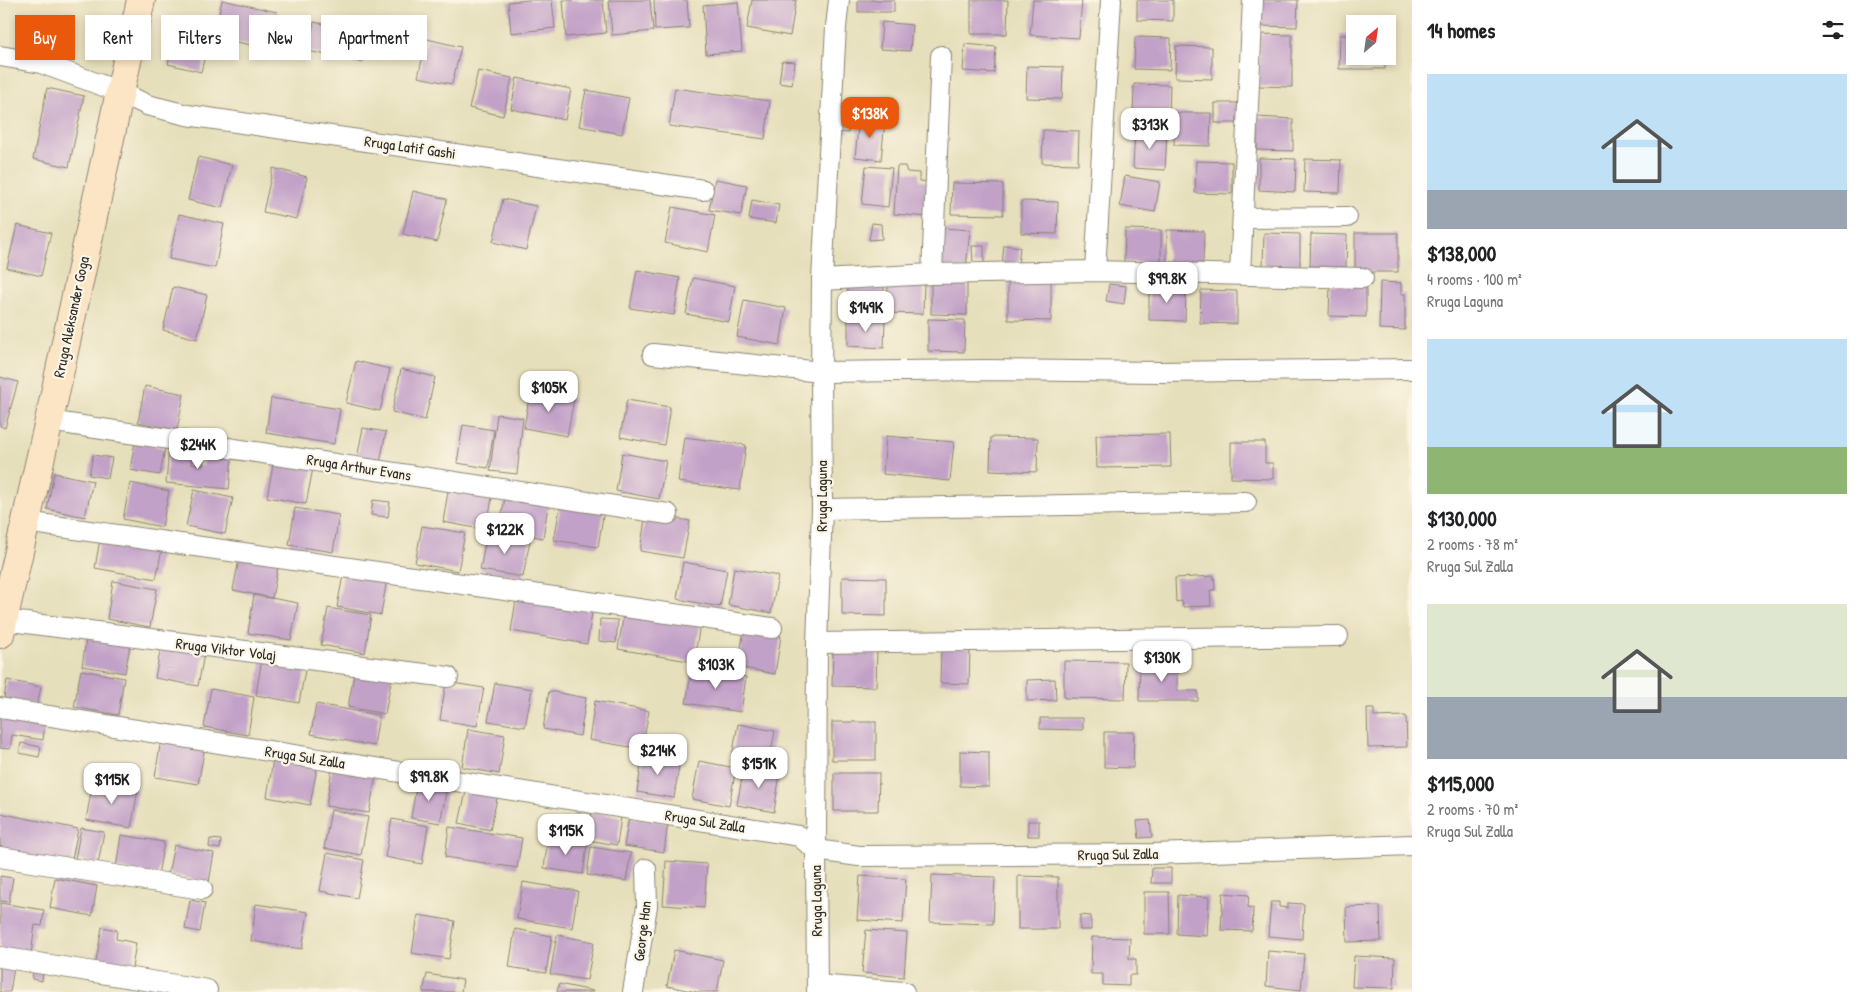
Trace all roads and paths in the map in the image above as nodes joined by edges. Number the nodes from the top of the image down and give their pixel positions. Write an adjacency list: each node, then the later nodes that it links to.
1 (141, 0): 7 (main road, Rruga Aleksander Goga)
2 (839, 0): 15 (street, Rruga Laguna)
3 (1111, 0): 11 (street)
4 (1253, 0): 10 (street)
5 (0, 56): 7 (street, Rruga Latif Gashi)
6 (941, 56): 12 (street)
7 (120, 92): 8 (street, Rruga Latif Gashi); 19 (main road, Rruga Aleksander Goga)
8 (703, 190)
9 (1347, 217): 10 (street)
10 (1243, 218): 13 (street)
11 (1095, 271): 12 (street); 13 (street)
12 (932, 274): 15 (street)
13 (1240, 274): 14 (street)
14 (1363, 278)
15 (822, 280): 18 (street, Rruga Laguna)
16 (653, 354): 18 (street)
17 (1412, 369): 18 (street)
18 (821, 372): 21 (street, Rruga Laguna)
19 (49, 421): 22 (street, Rruga Arthur Evans); 23 (main road, Rruga Aleksander Goga)
20 (1246, 502): 21 (street)
21 (822, 509): 27 (street, Rruga Laguna)
22 (668, 514)
23 (26, 522): 24 (main road, Rruga Aleksander Goga); 25 (street)
24 (2, 627): 28 (street, Rruga Viktor Volaj)
25 (772, 628)
26 (1338, 636): 27 (street)
27 (817, 643): 31 (street, Rruga Laguna)
28 (448, 677)
29 (0, 708): 31 (street, Rruga Sul Zalla)
30 (1412, 845): 31 (street, Rruga Sul Zalla)
31 (816, 850): 36 (street, Rruga Laguna)
32 (0, 856): 34 (street)
33 (646, 869): 38 (street, George Han)
34 (202, 890)
35 (0, 957): 37 (street)
36 (817, 989): 39 (street)
37 (207, 990)
38 (633, 992)
39 (904, 992)

